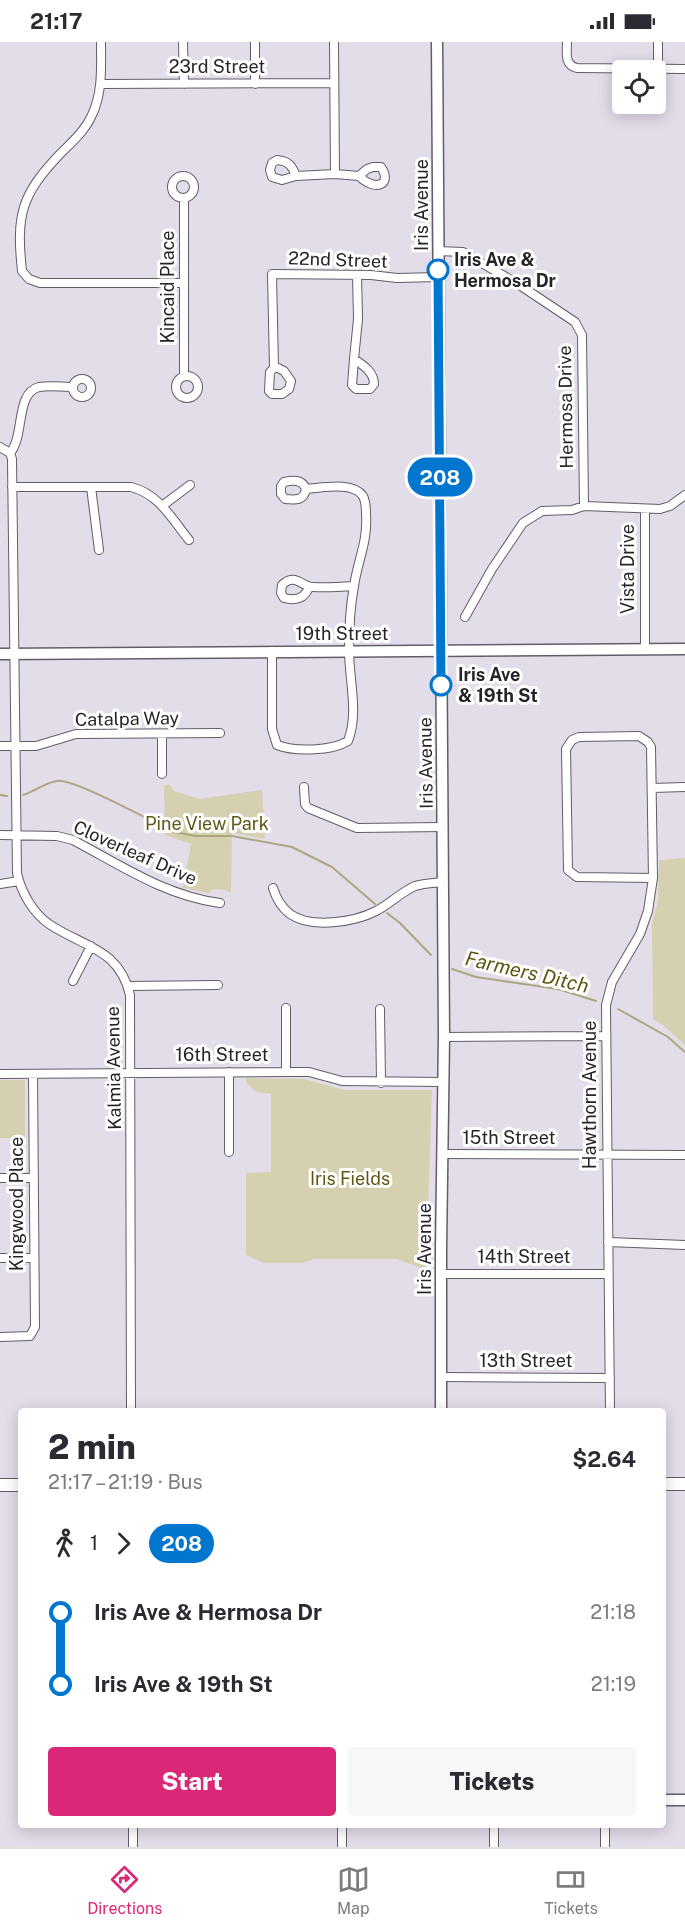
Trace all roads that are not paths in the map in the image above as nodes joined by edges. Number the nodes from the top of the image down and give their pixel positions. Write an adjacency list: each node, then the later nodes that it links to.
1 (101, 42): 13 (street)
2 (183, 42): 14 (street)
3 (255, 42): 15 (street)
4 (334, 42): 12 (street)
5 (437, 42): 20 (main road, Iris Avenue)
6 (567, 42): 9 (street)
7 (658, 42): 8 (street)
8 (658, 60)
9 (612, 68)
10 (666, 68): 11 (street)
11 (685, 69)
12 (334, 83): 15 (street, 23rd Street); 16 (street)
13 (101, 84): 14 (street, 23rd Street); 23 (street)
14 (184, 84): 15 (street, 23rd Street)
15 (255, 84)
16 (335, 174): 17 (street); 18 (street)
17 (296, 176)
18 (359, 176)
19 (184, 198): 23 (street, Kincaid Place)
20 (438, 251): 22 (main road, Iris Avenue); 36 (street, Hermosa Drive)
21 (357, 274): 22 (street, 22nd Street); 24 (street); 25 (street, 22nd Street)
22 (438, 277): 45 (main road, Iris Avenue)
23 (184, 283): 26 (street, Kincaid Place)
24 (354, 359)
25 (274, 368)
26 (184, 376)
27 (72, 387): 29 (street)
28 (0, 447): 29 (street)
29 (10, 453): 31 (street, Kalmia Avenue)
30 (190, 485): 35 (street)
31 (12, 487): 32 (street); 49 (street, Kalmia Avenue)
32 (91, 487): 35 (street); 39 (street)
33 (306, 489): 40 (street)
34 (685, 495): 37 (street)
35 (162, 506): 38 (street)
36 (584, 506): 37 (street, Vista Drive); 42 (street, Vista Drive)
37 (645, 510): 43 (street, Vista Drive)
38 (189, 540)
39 (99, 550)
40 (354, 586): 41 (street); 47 (street)
41 (309, 587)
42 (465, 617)
43 (645, 649): 44 (main road, 19th Street); 45 (main road, 19th Street)
44 (685, 649)
45 (441, 650): 47 (main road, 19th Street); 58 (main road, Iris Avenue)
46 (272, 651): 47 (main road, 19th Street); 47 (street); 49 (main road, 19th Street)
47 (349, 651)
48 (0, 654): 49 (main road, 19th Street)
49 (15, 654): 53 (street, Kalmia Avenue)
50 (220, 733): 51 (street, Catalpa Way)
51 (162, 735): 53 (street, Catalpa Way); 54 (street)
52 (0, 746): 53 (street, Catalpa Way)
53 (15, 746): 60 (street, Kalmia Avenue)
54 (162, 774)
55 (304, 787): 58 (street)
56 (652, 788): 57 (street); 61 (street, Hawthorn Avenue); 61 (street, Hawthorn Avenue)
57 (685, 788)
58 (443, 827): 63 (main road, Iris Avenue)
59 (0, 835): 60 (street, Cloverleaf Drive)
60 (16, 836): 62 (street, Kalmia Avenue); 66 (street, Cloverleaf Drive)
61 (652, 878): 74 (street, Hawthorn Avenue)
62 (19, 881): 64 (street); 67 (street, Kalmia Avenue)
63 (443, 882): 65 (street); 73 (main road, Iris Avenue)
64 (0, 884)
65 (273, 888)
66 (220, 903)
67 (91, 946): 68 (street); 70 (street, Kalmia Avenue)
68 (74, 981)
69 (218, 985): 70 (street)
70 (128, 986): 76 (street, Kalmia Avenue)
71 (286, 1008): 75 (street)
72 (380, 1009): 81 (street)
73 (444, 1036): 74 (street); 80 (main road, Iris Avenue)
74 (606, 1036): 84 (street, Hawthorn Avenue)
75 (286, 1071): 77 (street, 16th Street); 81 (street, 16th Street)
76 (131, 1072): 77 (street, 16th Street); 79 (street, 16th Street); 97 (street, Kalmia Avenue)
77 (229, 1072): 82 (street)
78 (0, 1074): 79 (street, 16th Street)
79 (33, 1074): 87 (street, Kingwood Place)
80 (443, 1082): 81 (street, 16th Street); 83 (main road, Iris Avenue)
81 (381, 1083)
82 (229, 1152)
83 (442, 1154): 84 (street, 15th Street); 92 (main road, Iris Avenue)
84 (607, 1155): 85 (street, 15th Street); 88 (street, Hawthorn Avenue)
85 (685, 1155)
86 (0, 1178): 87 (street)
87 (33, 1178): 91 (street, Kingwood Place)
88 (608, 1242): 89 (street); 93 (street, Hawthorn Avenue)
89 (685, 1245)
90 (0, 1258): 91 (street)
91 (33, 1258): 94 (street, Kingwood Place)
92 (441, 1274): 93 (street, 14th Street); 95 (main road, Iris Avenue)
93 (608, 1274): 96 (street, Hawthorn Avenue)
94 (0, 1337)
95 (441, 1377): 96 (street, 13th Street); 98 (main road, Iris Avenue)
96 (610, 1378): 99 (street, Hawthorn Avenue)
97 (131, 1408)
98 (441, 1408)
99 (610, 1408)
100 (666, 1484): 101 (main road)
101 (685, 1484)
102 (0, 1485): 103 (main road)
103 (18, 1485)
104 (666, 1800): 105 (main road)
105 (685, 1800)
106 (133, 1828): 110 (street)
107 (342, 1828): 111 (street)
108 (494, 1828): 112 (street)
109 (605, 1828): 113 (street)
110 (133, 1847)
111 (342, 1847)
112 (494, 1847)
113 (605, 1847)

